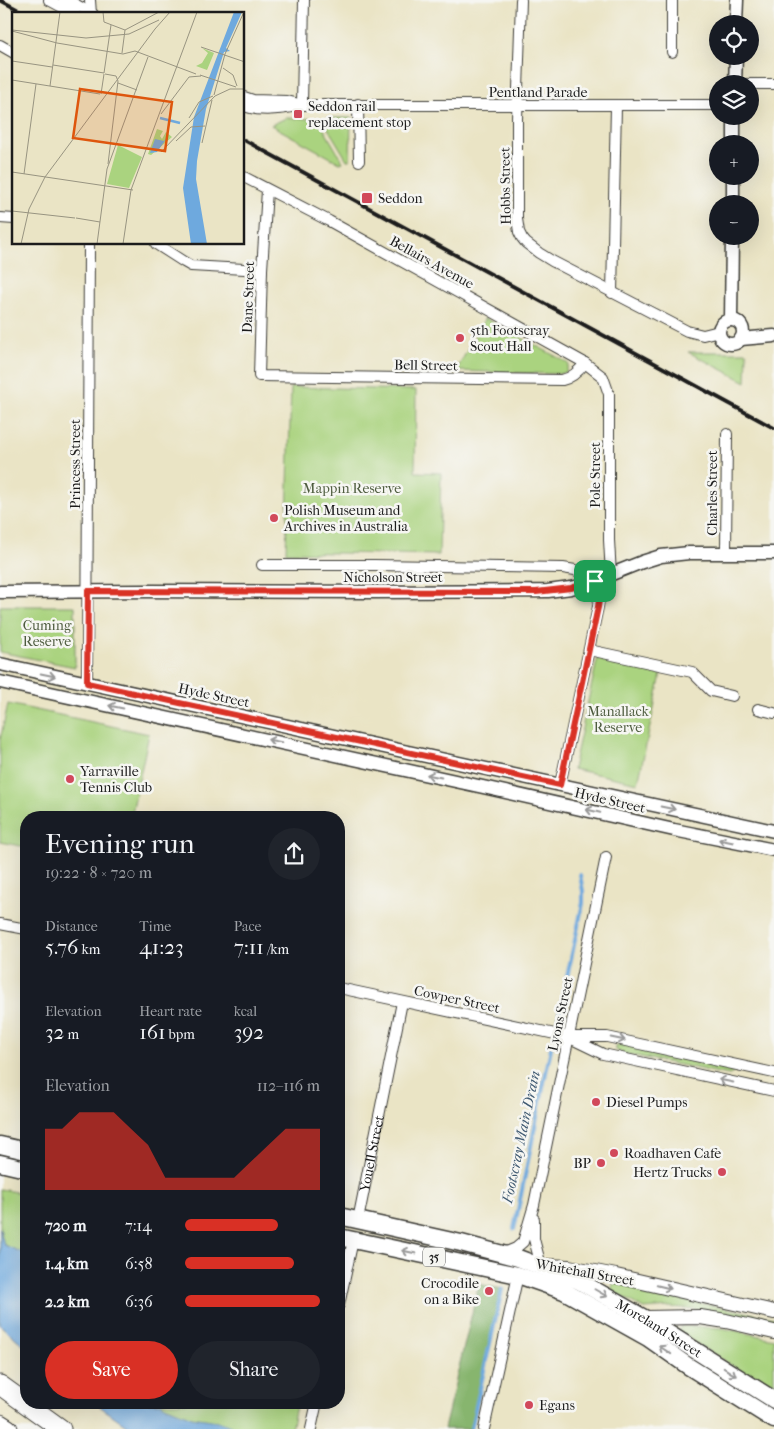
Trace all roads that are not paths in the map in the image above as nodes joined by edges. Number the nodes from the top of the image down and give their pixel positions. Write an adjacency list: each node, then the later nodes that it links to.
1 (49, 0): 7 (street)
2 (64, 0): 8 (street)
3 (304, 0): 17 (street)
4 (520, 0): 18 (street, Hobbs Street)
5 (672, 0): 12 (street)
6 (736, 0): 9 (street)
7 (71, 12)
8 (90, 12)
9 (736, 15)
10 (0, 45): 11 (street)
11 (12, 52)
12 (672, 52)
13 (759, 84): 14 (street)
14 (774, 84)
15 (245, 97): 17 (street, Pentland Parade)
16 (358, 104): 17 (street, Pentland Parade); 18 (street, Pentland Parade); 22 (street)
17 (302, 105): 20 (street, Pentland Parade)
18 (518, 105): 21 (street, Pentland Parade); 29 (street, Hobbs Street)
19 (709, 105): 21 (street, Pentland Parade)
20 (245, 106)
21 (616, 106): 29 (street)
22 (359, 161)
23 (245, 178): 24 (street, Bellairs Avenue)
24 (267, 190): 28 (street, Dane Street); 34 (street, Bellairs Avenue)
25 (88, 245): 44 (street, Princess Street)
26 (158, 245): 28 (street)
27 (732, 245): 30 (street)
28 (262, 270): 35 (street, Dane Street)
29 (612, 293): 31 (street, Hobbs Street)
30 (731, 320): 31 (street); 32 (street)
31 (720, 331): 32 (street)
32 (742, 334): 33 (street)
33 (772, 336)
34 (585, 363): 35 (street, Bell Street); 36 (street, Bellairs Avenue)
35 (259, 376)
36 (603, 377): 41 (street, Pole Street)
37 (727, 434): 38 (street, Charles Street)
38 (726, 553): 39 (street, Nicholson Street); 41 (street, Nicholson Street)
39 (774, 553)
40 (262, 565): 42 (street)
41 (611, 575): 42 (street, Nicholson Street)
42 (595, 581): 44 (street, Nicholson Street); 45 (street)
43 (2, 591): 44 (street, Nicholson Street)
44 (88, 591): 48 (street, Princess Street)
45 (589, 650): 49 (street); 53 (street)
46 (0, 664): 48 (street, Hyde Street, one-way to 48)
47 (0, 682): 50 (street, Hyde Street)
48 (87, 683): 50 (street); 53 (street, Hyde Street)
49 (732, 696)
50 (89, 701): 55 (street, Hyde Street, one-way to 50)
51 (758, 709): 52 (street)
52 (774, 713)
53 (560, 785): 54 (street, Hyde Street)
54 (620, 798): 55 (street); 56 (street, Hyde Street, one-way to 56)
55 (616, 817): 57 (street, Hyde Street, one-way to 55)
56 (774, 831)
57 (774, 850)
58 (606, 857): 63 (street, Lyons Street)
59 (0, 924): 60 (street)
60 (20, 928)
61 (345, 989): 62 (street, Cowper Street)
62 (402, 1002): 63 (street, Cowper Street); 72 (street, Youell Street)
63 (569, 1037): 64 (street, Cowper Street, one-way to 64); 65 (street, Cowper Street, one-way to 63); 70 (street, Lyons Street)
64 (774, 1073)
65 (774, 1091)
66 (0, 1145): 67 (main road)
67 (20, 1150)
68 (0, 1163): 69 (main road)
69 (20, 1168)
70 (534, 1205): 74 (street, Lyons Street); 75 (street, Lyons Street)
71 (345, 1217): 72 (main road, Whitehall Street / 35)
72 (358, 1220): 73 (main road, Youell Street); 74 (main road, Whitehall Street / 35)
73 (346, 1239): 76 (main road, Whitehall Street / 35, one-way to 73)
74 (502, 1254): 75 (main road, Whitehall Street / 35)
75 (541, 1266): 78 (main road, Whitehall Street / 35, one-way to 78); 79 (main road, Moreland Street, one-way to 79)
76 (518, 1275): 77 (main road, Whitehall Street / 35); 91 (street)
77 (598, 1310): 79 (main road, 35); 86 (main road, Moreland Street, one-way to 77)
78 (774, 1312)
79 (644, 1318): 80 (main road, 35); 83 (main road, Moreland Street, one-way to 83)
80 (774, 1332)
81 (0, 1385): 82 (highway)
82 (20, 1399)
83 (774, 1400)
84 (33, 1409): 89 (highway)
85 (316, 1409): 90 (street)
86 (774, 1420)
87 (0, 1424): 88 (highway)
88 (8, 1429)
89 (61, 1429)
90 (312, 1429)
91 (484, 1429)

